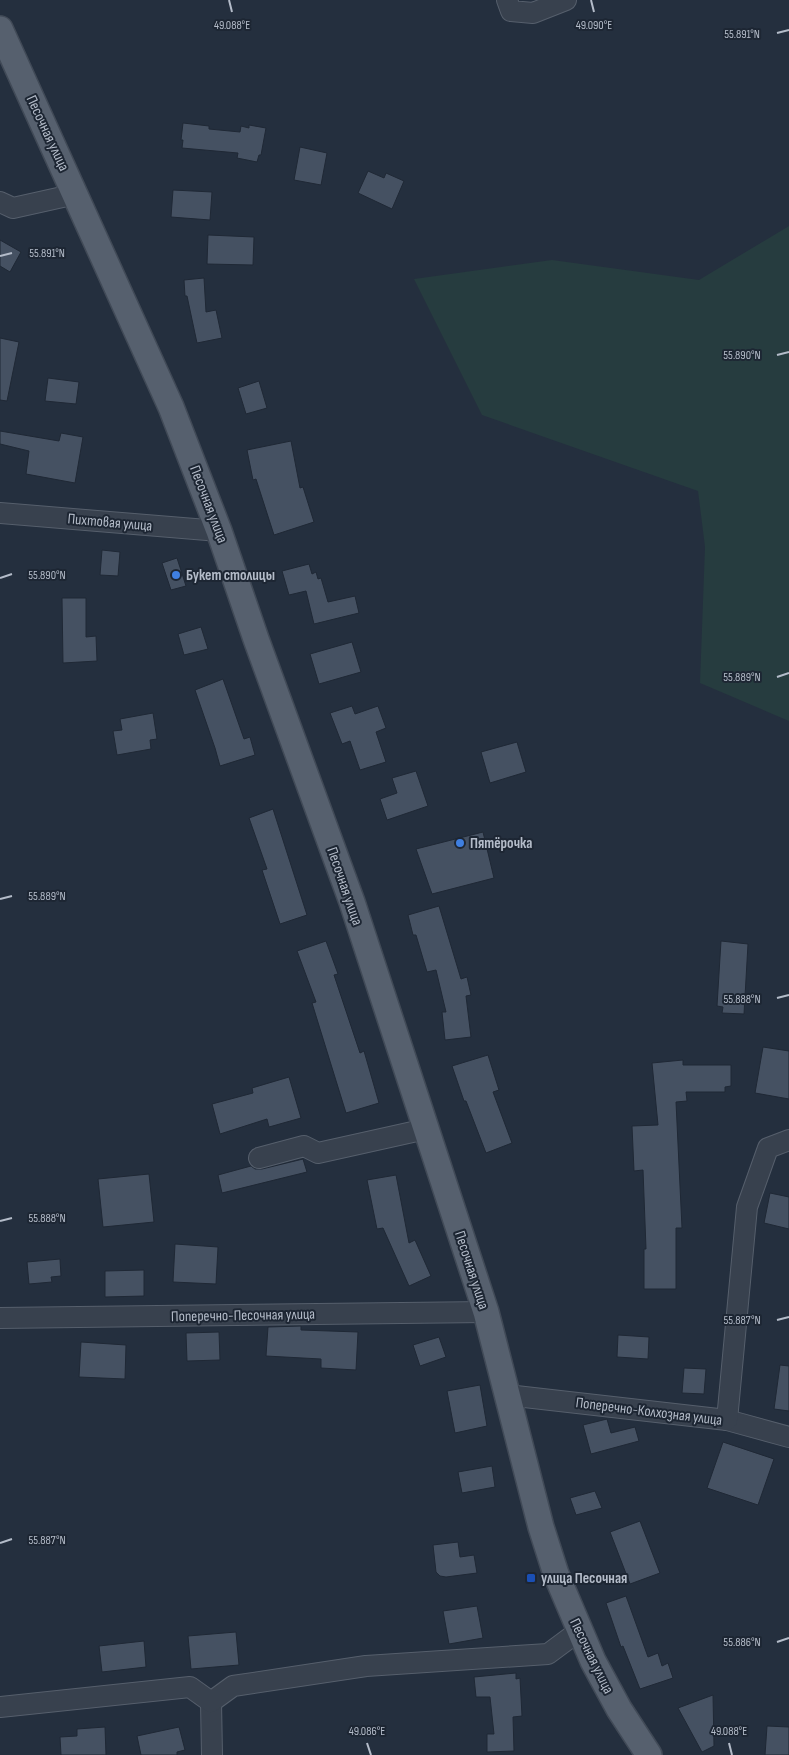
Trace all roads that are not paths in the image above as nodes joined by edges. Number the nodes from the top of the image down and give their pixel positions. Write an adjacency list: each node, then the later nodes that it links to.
1 (507, 0): 2 (street)
2 (566, 0)
3 (0, 29): 4 (main road, Песочная улица)
4 (5, 54): 5 (main road, Песочная улица)
5 (76, 194): 6 (street); 8 (main road, Песочная улица)
6 (0, 202)
7 (0, 513): 8 (street, Пихтовая улица)
8 (219, 531): 9 (main road, Песочная улица)
9 (426, 1129): 11 (street); 12 (main road, Песочная улица)
10 (789, 1140): 15 (street)
11 (259, 1158)
12 (486, 1312): 13 (street, Поперечно-Песочная улица); 14 (main road, Песочная улица)
13 (0, 1318)
14 (507, 1395): 15 (street, Поперечно-Колхозная улица); 17 (main road, Песочная улица)
15 (727, 1420): 16 (street, Поперечно-Колхозная улица)
16 (789, 1437)
17 (579, 1631): 18 (street); 21 (main road, Песочная улица)
18 (211, 1702): 19 (street); 20 (street)
19 (0, 1707)
20 (212, 1755)
21 (649, 1755)

